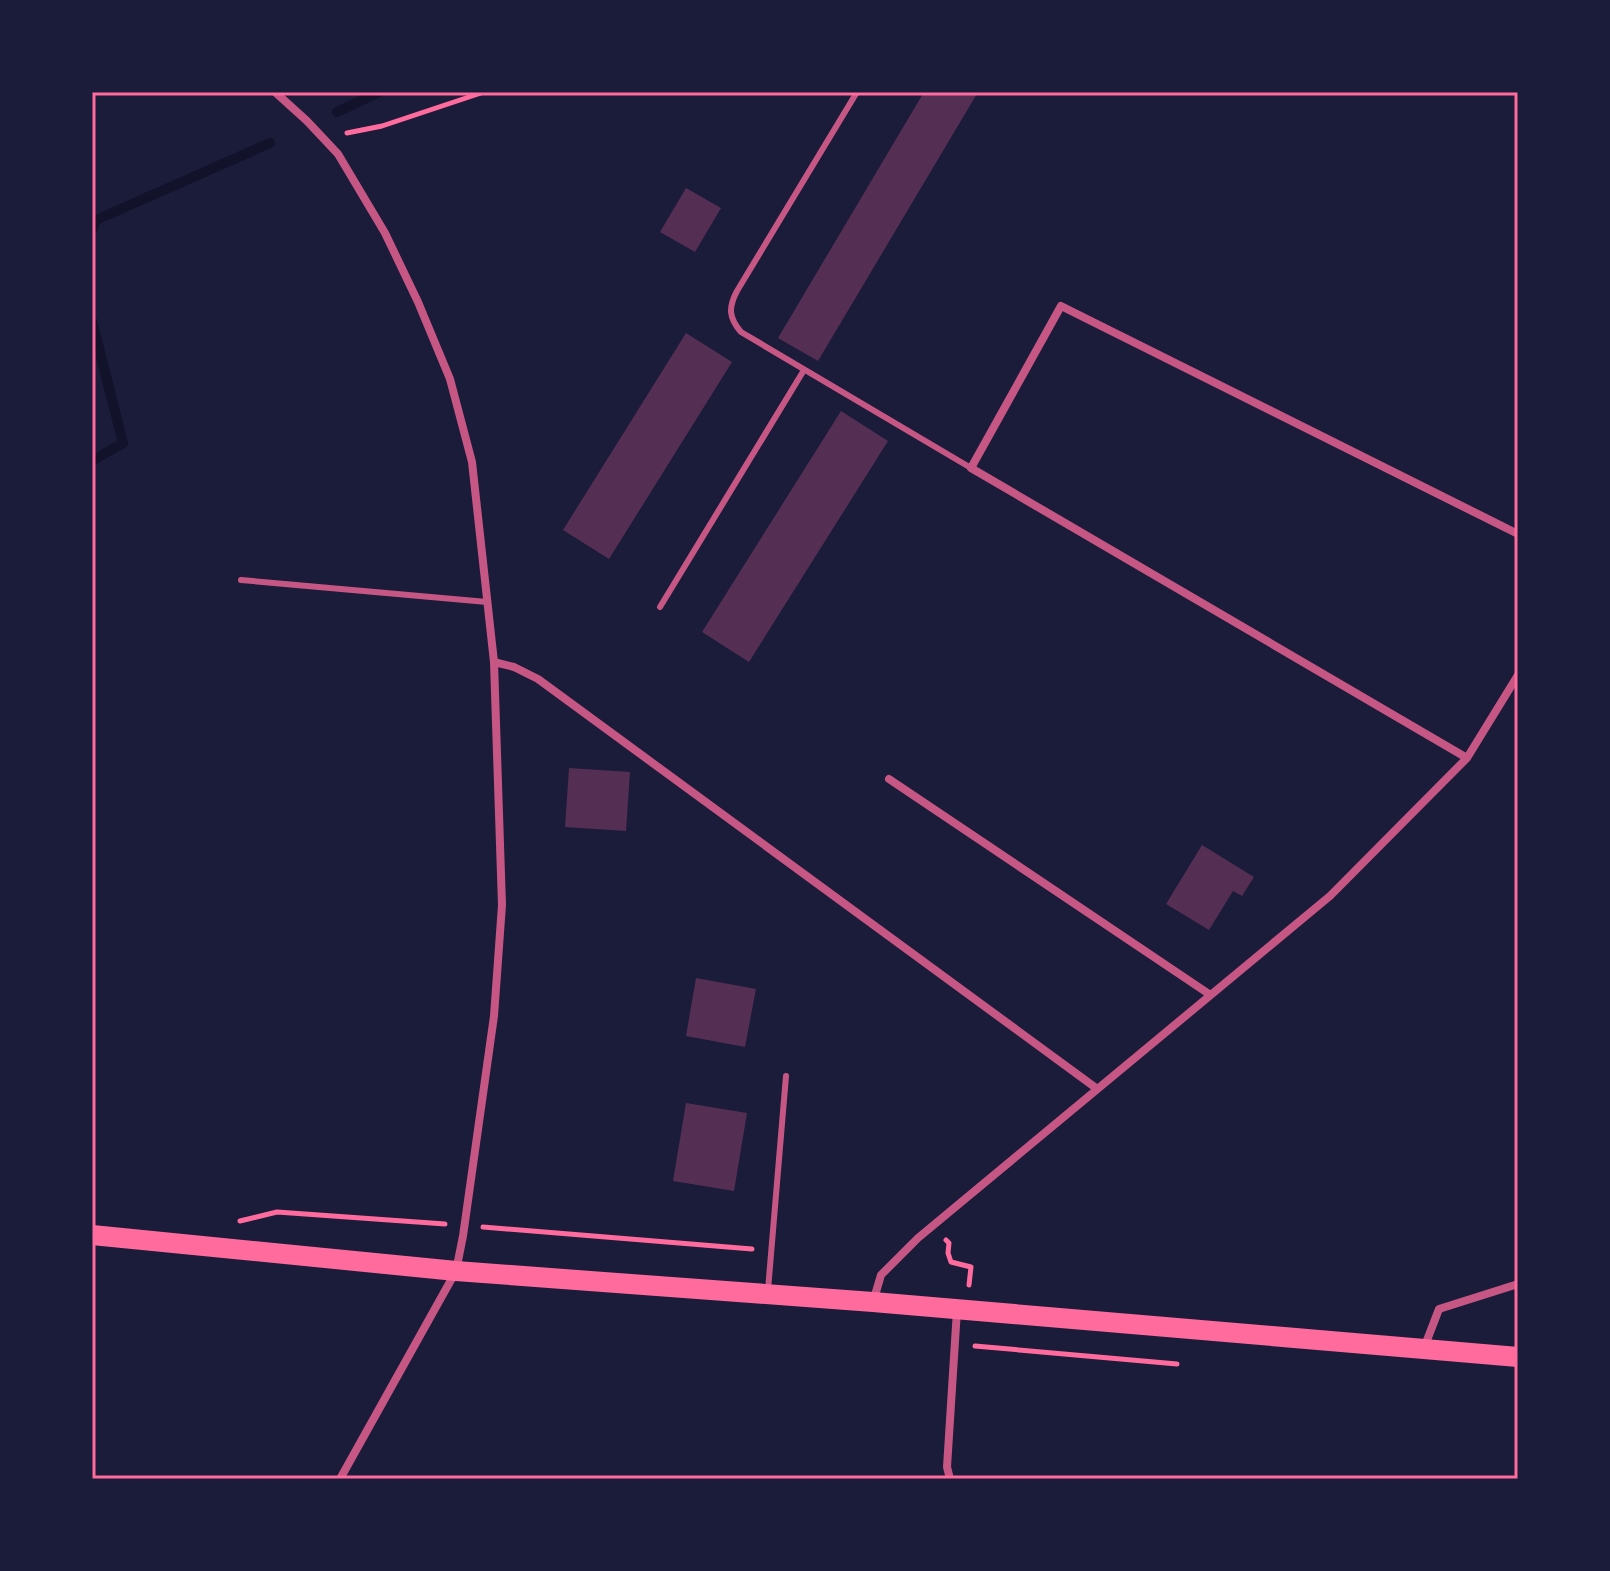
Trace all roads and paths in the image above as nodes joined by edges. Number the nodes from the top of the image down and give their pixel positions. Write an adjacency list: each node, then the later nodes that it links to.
1 (275, 92): 4 (street)
2 (484, 92): 4 (path)
3 (857, 92): 5 (lane)
4 (323, 138): 9 (street)
5 (804, 370): 6 (lane); 10 (lane)
6 (971, 468): 7 (street); 13 (street)
7 (1518, 534)
8 (241, 580): 9 (lane)
9 (487, 602): 11 (street)
10 (660, 607)
11 (494, 662): 17 (street); 19 (street)
12 (1518, 675): 13 (street)
13 (1467, 758): 15 (street)
14 (889, 779): 15 (street)
15 (1209, 994): 17 (street)
16 (786, 1076): 22 (lane)
17 (1096, 1088): 20 (street)
18 (242, 1221): 19 (path)
19 (465, 1225): 22 (path); 24 (street)
20 (932, 1226): 23 (path); 27 (street)
21 (92, 1235): 24 (main road)
22 (771, 1250): 26 (lane)
23 (971, 1267)
24 (456, 1271): 26 (main road); 33 (street)
25 (1518, 1284): 30 (street)
26 (768, 1294): 27 (main road)
27 (873, 1302): 28 (main road)
28 (957, 1309): 30 (main road); 34 (street)
29 (966, 1346): 32 (path)
30 (1424, 1349): 31 (main road)
31 (1518, 1357)
32 (1177, 1364)
33 (340, 1479)
34 (950, 1479)

